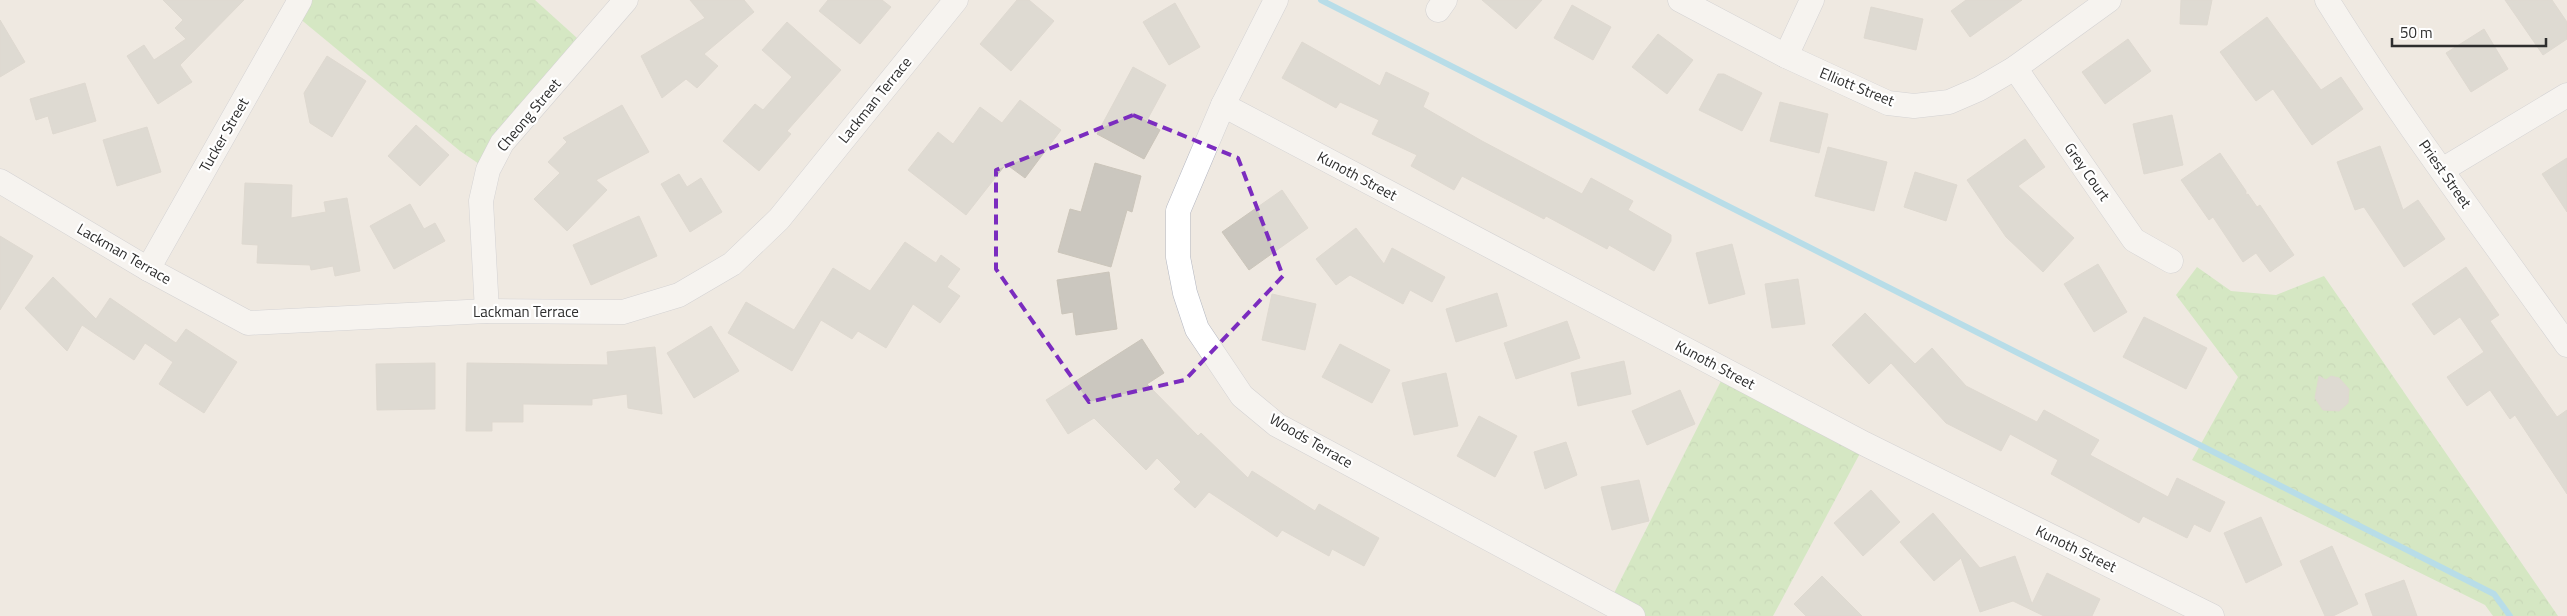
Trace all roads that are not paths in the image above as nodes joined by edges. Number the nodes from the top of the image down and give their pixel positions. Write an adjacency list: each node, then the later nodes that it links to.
1 (300, 0): 16 (street, Tucker Street)
2 (626, 0): 17 (street, Cheong Street)
3 (956, 0): 17 (street, Lackman Terrace)
4 (1276, 0): 12 (street, Woods Terrace)
5 (1680, 0): 9 (street, Elliott Street)
6 (1812, 0): 9 (street)
7 (2109, 0): 10 (street, Elliott Street)
8 (2327, 0): 13 (street, Priest Street)
9 (1786, 56): 10 (street, Elliott Street)
10 (2015, 68): 15 (street, Grey Court)
11 (2567, 95): 13 (street)
12 (1223, 105): 19 (street, Woods Terrace); 20 (street, Kunoth Street)
13 (2442, 170): 18 (street, Priest Street)
14 (0, 181): 16 (street, Lackman Terrace)
15 (2171, 262)
16 (148, 269): 17 (street, Lackman Terrace)
17 (486, 310)
18 (2567, 345)
19 (1633, 616)
20 (2212, 616)

